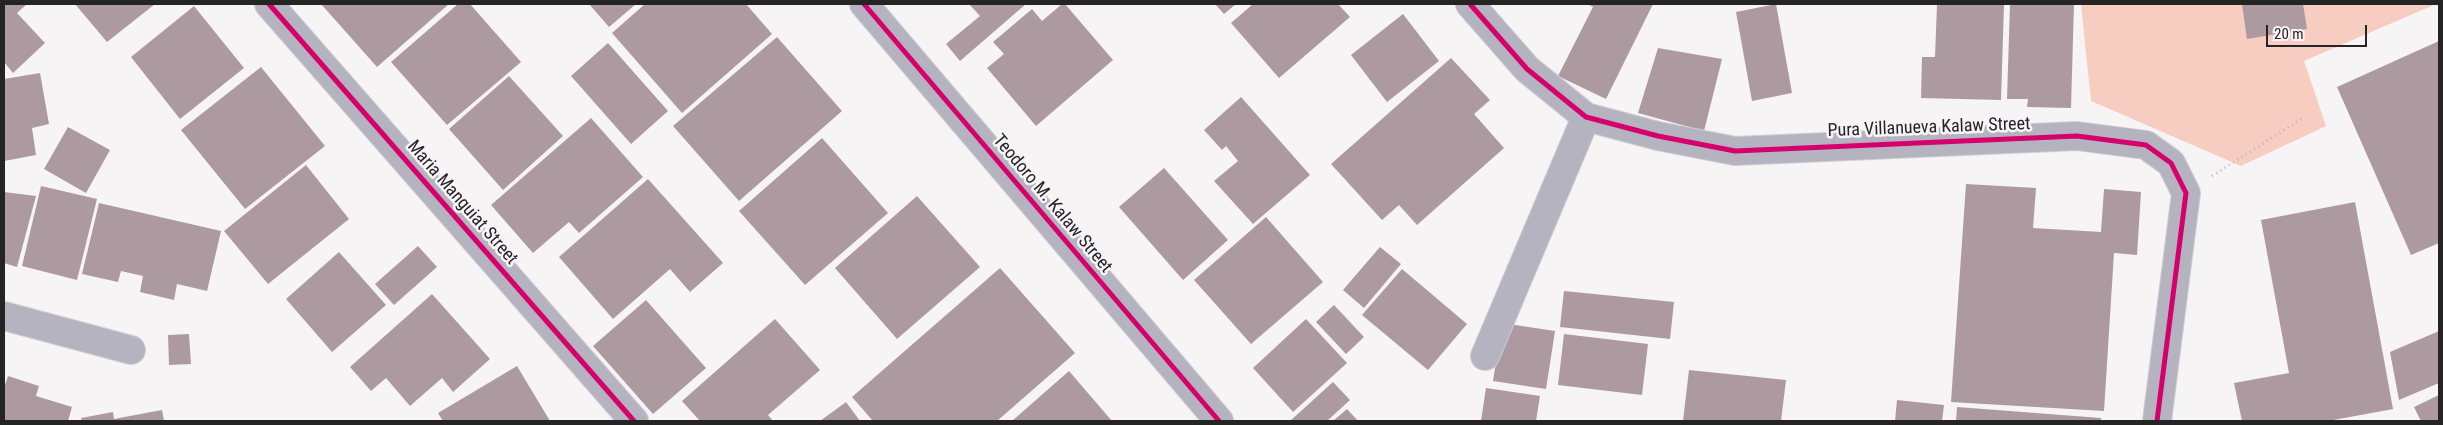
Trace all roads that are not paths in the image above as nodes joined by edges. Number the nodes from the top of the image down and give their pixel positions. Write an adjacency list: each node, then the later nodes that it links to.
1 (269, 4): 8 (street, Maria Manguiat Street)
2 (864, 4): 9 (street, Teodoro M. Kalaw Street)
3 (1470, 4): 4 (street, Pura Villanueva Kalaw Street)
4 (1586, 117): 7 (street); 10 (street, Pura Villanueva Kalaw Street)
5 (4, 316): 6 (street)
6 (130, 350)
7 (1485, 356)
8 (634, 421)
9 (1219, 421)
10 (2157, 421)

